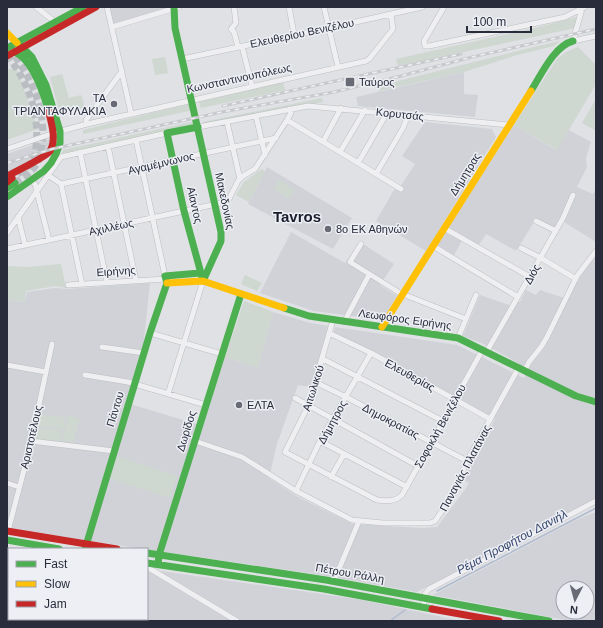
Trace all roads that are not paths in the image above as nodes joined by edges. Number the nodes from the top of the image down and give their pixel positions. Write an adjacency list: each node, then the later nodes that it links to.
1 (36, 7): 13 (street)
2 (84, 7): 13 (street)
3 (96, 7): 20 (street)
4 (107, 7): 14 (street)
5 (175, 7): 14 (street); 25 (street, Μακεδονίας)
6 (234, 7): 21 (street)
7 (289, 7): 17 (street)
8 (324, 7): 15 (street)
9 (422, 7): 12 (street, Ελευθερίου Βενιζέλου)
10 (444, 7): 11 (street)
11 (584, 8): 19 (street)
12 (391, 14): 15 (street, Ελευθερίου Βενιζέλου); 26 (street, Κωνσταντινουπόλεως)
13 (55, 22): 20 (street)
14 (112, 27): 27 (street)
15 (329, 28): 17 (street, Ελευθερίου Βενιζέλου); 26 (street)
16 (7, 33): 20 (street)
17 (294, 34): 21 (street, Ελευθερίου Βενιζέλου)
18 (596, 36): 19 (street)
19 (573, 40): 40 (street, Δήμητρας)
20 (20, 45): 22 (street); 23 (street); 42 (street)
21 (240, 46): 25 (street, Ελευθερίου Βενιζέλου); 28 (street)
22 (7, 48): 23 (street)
23 (15, 52): 24 (street); 42 (street)
24 (7, 56)
25 (182, 58): 29 (street, Μακεδονίας)
26 (338, 67): 28 (street, Κωνσταντινουπόλεως)
27 (122, 71): 33 (street); 39 (street)
28 (252, 86): 29 (street, Κωνσταντινουπόλεως)
29 (192, 100): 33 (street, Κωνσταντινουπόλεως); 41 (street, Μακεδονίας)
30 (341, 108): 31 (street, Κορυτσάς); 32 (street, Κορυτσάς); 47 (street)
31 (290, 109): 36 (street); 37 (street)
32 (365, 110): 34 (street, Κορυτσάς); 52 (street)
33 (131, 113): 39 (street, Κωνσταντινουπόλεως)
34 (387, 113): 35 (street, Κορυτσάς); 56 (street)
35 (408, 115): 40 (street, Κορυτσάς); 59 (street)
36 (256, 116): 38 (street); 46 (street)
37 (288, 120): 44 (street); 47 (street)
38 (227, 122): 41 (street); 49 (street)
39 (87, 124): 42 (street, Κωνσταντινουπόλεως)
40 (509, 125): 78 (street, Δήμητρας)
41 (198, 127): 43 (street); 53 (street, Μακεδονίας)
42 (57, 132): 50 (street, Κωνσταντινουπόλεως); 63 (street); 64 (street)
43 (167, 133): 45 (street); 55 (street, Αίαντος)
44 (276, 138): 46 (street, Αγαμέμνωνος); 54 (street)
45 (136, 140): 48 (street); 57 (street)
46 (262, 140): 49 (street, Αγαμέμνωνος); 54 (street)
47 (323, 142): 52 (street)
48 (108, 146): 51 (street); 58 (street)
49 (233, 147): 53 (street, Αγαμέμνωνος); 62 (street)
50 (7, 149)
51 (80, 152): 60 (street); 61 (street)
52 (340, 152): 56 (street)
53 (204, 153): 55 (street, Αγαμέμνωνος); 71 (street, Μακεδονίας)
54 (265, 155): 62 (street)
55 (173, 160): 57 (street, Αγαμέμνωνος); 72 (street, Αίαντος)
56 (358, 163): 59 (street)
57 (142, 167): 58 (street, Αγαμέμνωνος); 74 (street)
58 (114, 173): 61 (street, Αγαμέμνωνος); 76 (street)
59 (376, 174): 67 (street)
60 (48, 175): 65 (street); 68 (street)
61 (86, 179): 65 (street, Αγαμέμνωνος); 79 (street)
62 (240, 179): 71 (street, Αχιλλέως)
63 (10, 180): 66 (street)
64 (30, 181): 68 (street); 70 (street)
65 (61, 184): 82 (street)
66 (7, 188)
67 (402, 189)
68 (37, 191): 73 (street); 83 (street)
69 (573, 195): 80 (street, Διός)
70 (7, 197)
71 (215, 205): 72 (street, Αχιλλέως); 98 (street, Μακεδονίας)
72 (184, 211): 74 (street, Αχιλλέως); 92 (street, Αίαντος)
73 (18, 217): 77 (street); 85 (street)
74 (153, 218): 76 (street, Αχιλλέως); 95 (street)
75 (536, 221): 80 (street)
76 (124, 224): 79 (street, Αχιλλέως); 97 (street)
77 (9, 225): 81 (street)
78 (444, 228): 86 (street, Δήμητρας); 94 (street)
79 (96, 230): 82 (street, Αχιλλέως); 99 (street)
80 (556, 231): 90 (street, Διός)
81 (7, 233)
82 (72, 235): 83 (street, Αχιλλέως); 100 (street)
83 (49, 240): 85 (street, Αχιλλέως)
84 (361, 244): 93 (street)
85 (25, 245): 88 (street, Αχιλλέως)
86 (433, 246): 103 (street, Δήμητρας); 105 (street)
87 (520, 248): 90 (street)
88 (7, 249)
89 (596, 250): 91 (street, Παναγιάς Πλατάνας)
90 (541, 258): 94 (street, Διός); 96 (street)
91 (593, 259): 96 (street, Παναγιάς Πλατάνας)
92 (200, 273): 95 (street, Ειρήνης); 98 (street, Αίαντος)
93 (369, 275): 103 (street); 108 (street)
94 (530, 277): 105 (street, Διός)
95 (166, 279): 97 (street, Ειρήνης); 98 (street, Ειρήνης); 110 (street, Πάντου)
96 (576, 279): 122 (street, Παναγιάς Πλατάνας)
97 (136, 281): 99 (street, Ειρήνης)
98 (203, 281): 102 (street, Λεωφόρος Ειρήνης); 113 (street, Μακεδονίας)
99 (107, 283): 100 (street, Ειρήνης)
100 (82, 284): 101 (street, Ειρήνης)
101 (68, 285)
102 (241, 294): 107 (street, Λεωφόρος Ειρήνης); 119 (street, Δωρίδος)
103 (403, 295): 106 (street); 109 (street, Δήμητρας)
104 (476, 295): 106 (street)
105 (518, 297): 116 (street, Διός)
106 (466, 319): 112 (street)
107 (333, 320): 108 (street, Λεωφόρος Ειρήνης); 111 (street, Αιτωλικού)
108 (344, 322): 109 (street, Λεωφόρος Ειρήνης)
109 (382, 327): 112 (street, Λεωφόρος Ειρήνης)
110 (150, 333): 113 (street); 117 (street, Πάντου)
111 (330, 333): 118 (street, Ελευθερίας); 120 (street, Αιτωλικού)
112 (458, 338): 116 (street, Λεωφόρος Ειρήνης)
113 (184, 343): 119 (street); 128 (street, Μακεδονίας)
114 (52, 344): 123 (street, Αριστοτέλους)
115 (102, 347): 117 (street)
116 (485, 350): 122 (street, Λεωφόρος Ειρήνης); 131 (street, Σοφοκλή Βενιζέλου)
117 (144, 352): 127 (street, Πάντου)
118 (371, 353): 125 (street, Δήμητρος); 131 (street, Ελευθερίας)
119 (222, 354): 133 (street, Δωρίδος)
120 (322, 358): 125 (street); 126 (street, Αιτωλικού)
121 (7, 365): 123 (street)
122 (522, 369): 132 (street, Λεωφόρος Ειρήνης); 136 (street, Παναγιάς Πλατάνας)
123 (46, 372): 138 (street, Αριστοτέλους)
124 (85, 375): 127 (street)
125 (358, 376): 129 (street, Δήμητρος); 137 (street)
126 (315, 382): 129 (street, Δημοκρατίας); 134 (street, Αιτωλικού)
127 (134, 384): 128 (street); 142 (street, Πάντου)
128 (168, 394): 133 (street)
129 (346, 397): 135 (street, Δήμητρος); 141 (street, Δημοκρατίας)
130 (295, 398): 134 (street)
131 (455, 400): 136 (street, Ελευθερίας); 137 (street, Σοφοκλή Βενιζέλου)
132 (596, 402)
133 (206, 405): 139 (street, Δωρίδος)
134 (308, 406): 135 (street); 145 (street, Αιτωλικού)
135 (333, 419): 140 (street, Δήμητρος); 146 (street)
136 (490, 419): 144 (street, Παναγιάς Πλατάνας)
137 (443, 421): 141 (street, Σοφοκλή Βενιζέλου)
138 (31, 441): 142 (street); 149 (street, Αριστοτέλους)
139 (195, 441): 151 (street); 160 (street, Δωρίδος)
140 (320, 441): 143 (street); 145 (street, Δήμητρος)
141 (431, 443): 144 (street, Δημοκρατίας); 146 (street, Σοφοκλή Βενιζέλου)
142 (114, 451): 156 (street, Πάντου)
143 (344, 454): 147 (street); 150 (street)
144 (467, 461): 153 (street, Παναγιάς Πλατάνας)
145 (308, 465): 147 (street); 151 (street, Δήμητρος)
146 (418, 466): 150 (street, Σοφοκλή Βενιζέλου)
147 (331, 477): 150 (street, Σοφοκλή Βενιζέλου)
148 (7, 483): 149 (street)
149 (19, 487): 154 (street, Αριστοτέλους)
150 (407, 487)
151 (296, 491): 153 (street)
152 (596, 501): 166 (street)
153 (359, 521): 165 (street)
154 (8, 531): 156 (street)
155 (7, 540): 157 (street)
156 (85, 547): 158 (street)
157 (44, 548)
158 (101, 548)
159 (148, 553): 160 (street, Πέτρου Ράλλη)
160 (159, 555): 162 (street, Δωρίδος); 165 (street, Πέτρου Ράλλη)
161 (148, 563): 162 (street, Πέτρου Ράλλη)
162 (158, 564): 164 (street, Δωρίδος); 167 (street, Πέτρου Ράλλη)
163 (148, 568): 164 (street)
164 (160, 575): 168 (street)
165 (334, 581): 166 (street, Πέτρου Ράλλη)
166 (424, 598): 167 (street); 170 (street, Πέτρου Ράλλη)
167 (423, 607): 169 (street, Πέτρου Ράλλη)
168 (237, 621)
169 (499, 621)
170 (549, 621)

